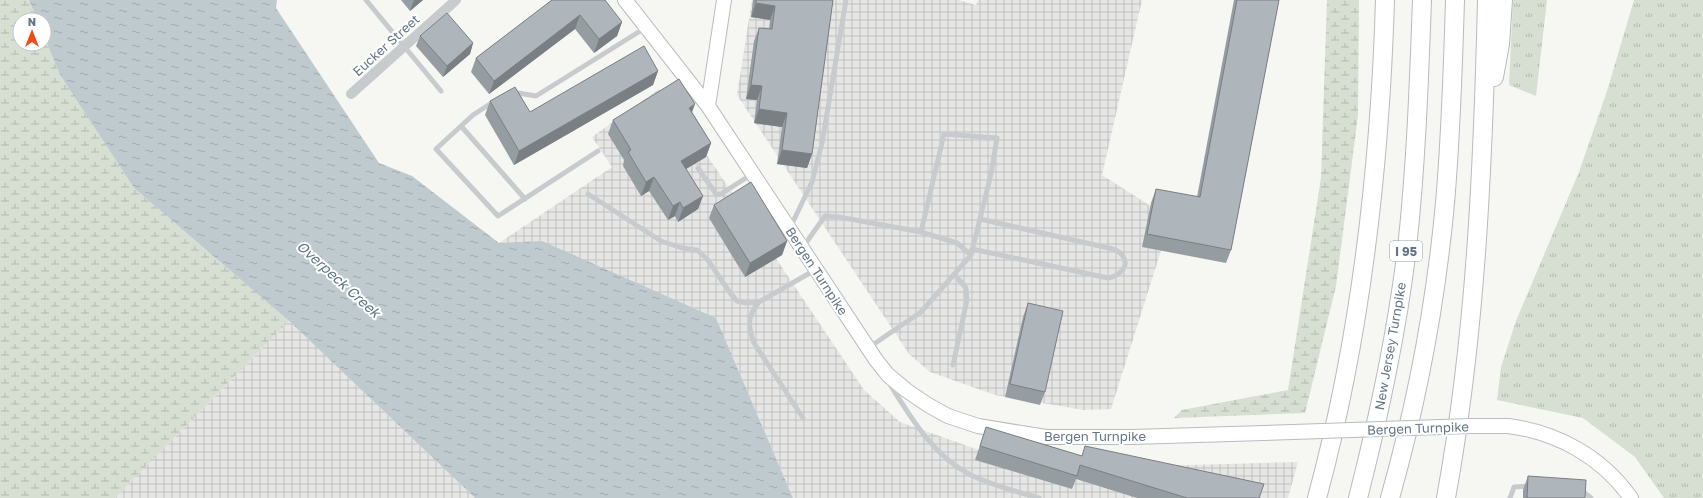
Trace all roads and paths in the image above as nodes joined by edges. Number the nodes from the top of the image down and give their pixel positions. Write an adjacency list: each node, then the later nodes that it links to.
1 (366, 0): 12 (lane)
2 (456, 0): 12 (street, Eucker Street)
3 (625, 0): 11 (main road, Bergen Turnpike)
4 (724, 0): 17 (main road)
5 (846, 0): 26 (lane)
6 (1385, 0): 40 (highway)
7 (1422, 0): 41 (highway, New Jersey Turnpike / I 95)
8 (1455, 0): 42 (highway)
9 (1487, 0): 19 (highway)
10 (1503, 0): 19 (highway)
11 (646, 28): 15 (lane); 17 (main road, Bergen Turnpike)
12 (404, 47): 13 (lane); 14 (street, Eucker Street)
13 (441, 91)
14 (351, 94)
15 (503, 95)
16 (497, 99): 18 (lane)
17 (708, 106): 22 (main road, Bergen Turnpike)
18 (461, 126): 24 (lane); 24 (lane)
19 (1483, 132): 43 (highway)
20 (598, 151): 24 (lane)
21 (698, 168): 22 (lane)
22 (753, 174): 26 (main road, Bergen Turnpike)
23 (588, 194): 33 (lane)
24 (524, 199)
25 (980, 219): 27 (lane); 29 (lane); 29 (lane)
26 (789, 228): 28 (main road, Bergen Turnpike)
27 (921, 232): 28 (lane); 30 (lane)
28 (802, 248): 31 (main road, Bergen Turnpike)
29 (972, 249): 30 (lane)
30 (971, 255): 32 (lane)
31 (816, 270): 33 (lane); 34 (main road, Bergen Turnpike)
32 (954, 274): 34 (lane); 35 (lane)
33 (759, 302): 36 (lane)
34 (870, 352): 39 (lane); 46 (main road, Bergen Turnpike, bridge)
35 (953, 365)
36 (803, 418)
37 (1535, 486): 44 (lane)
38 (1576, 489): 45 (lane)
39 (1038, 498)
40 (1316, 498)
41 (1358, 498)
42 (1390, 498)
43 (1446, 498)
44 (1510, 498)
45 (1591, 498)
46 (1631, 498)

